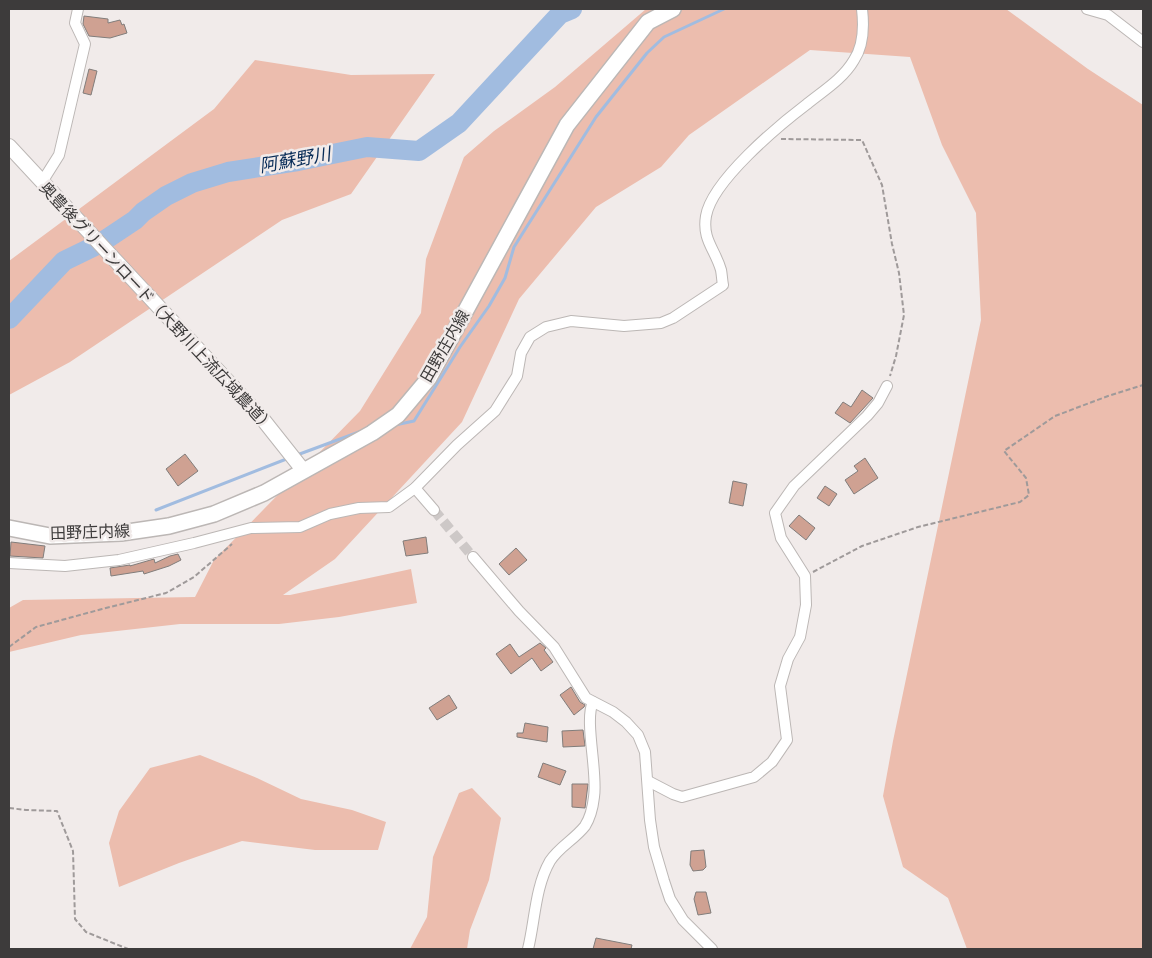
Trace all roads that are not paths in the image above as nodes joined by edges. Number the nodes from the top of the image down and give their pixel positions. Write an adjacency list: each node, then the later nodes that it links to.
1 (78, 9): 7 (street)
2 (673, 9): 9 (main road, 田野庄内線)
3 (862, 9): 10 (street)
4 (1087, 9): 5 (street)
5 (1143, 42)
6 (9, 146): 7 (street, 奥豊後グリーンロード（大野川上流広域農道）)
7 (42, 182): 9 (street, 奥豊後グリーンロード（大野川上流広域農道）)
8 (887, 386): 16 (street)
9 (303, 470): 12 (main road, 田野庄内線)
10 (415, 488): 11 (street); 14 (street)
11 (434, 510)
12 (9, 528)
13 (473, 557): 15 (street)
14 (9, 563)
15 (593, 702): 16 (street); 17 (street)
16 (648, 781): 18 (street)
17 (528, 949)
18 (712, 949)

